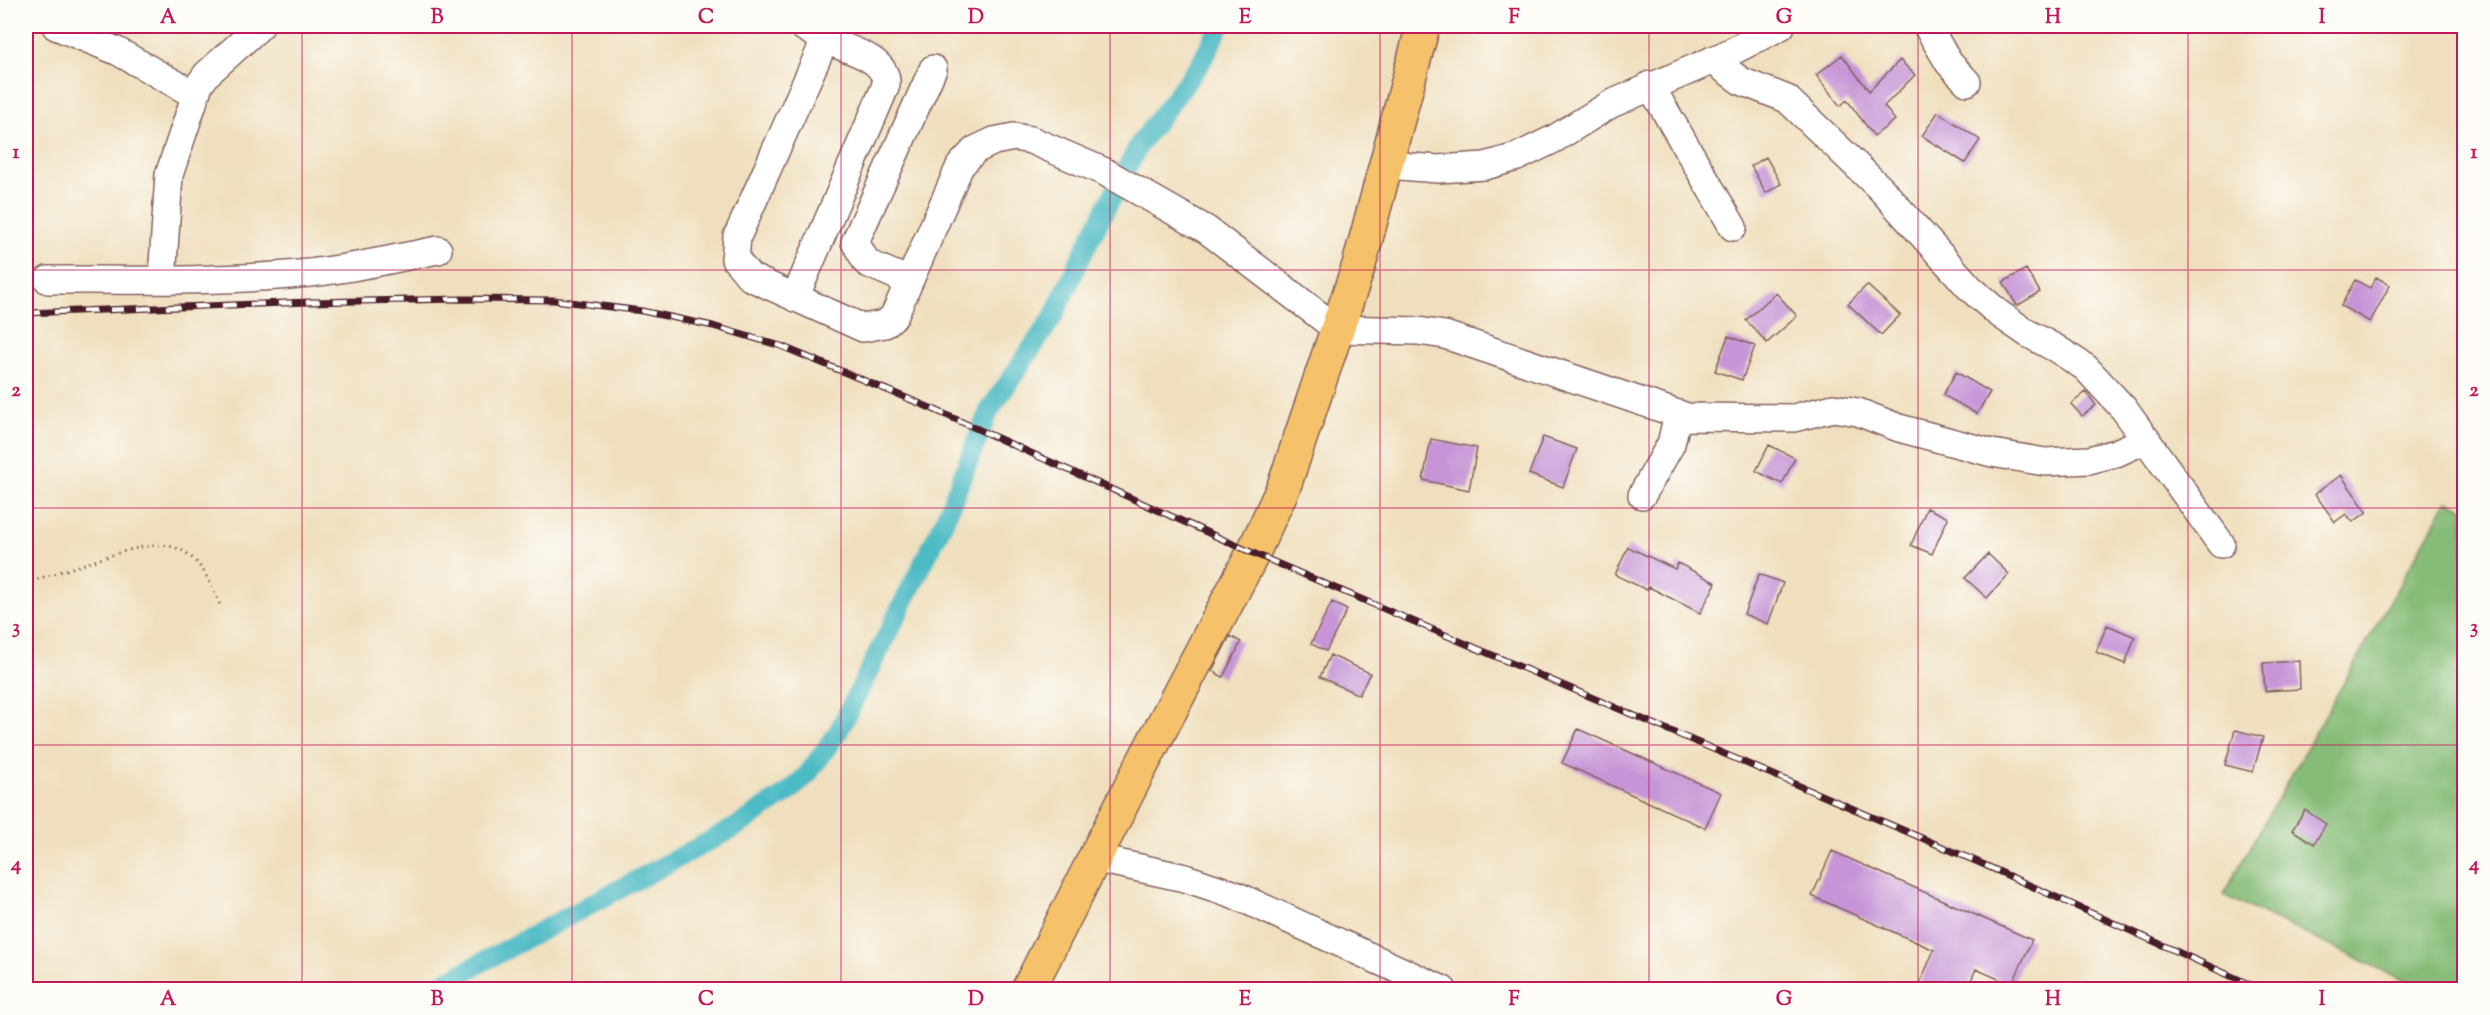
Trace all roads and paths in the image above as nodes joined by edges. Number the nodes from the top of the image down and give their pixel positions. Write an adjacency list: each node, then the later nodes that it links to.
1 (56, 26): 12 (street)
2 (260, 26): 12 (street)
3 (802, 26): 7 (street)
4 (1423, 26): 13 (main road)
5 (1781, 26): 8 (street)
6 (1926, 26): 10 (street)
7 (825, 40): 14 (street); 21 (street)
8 (1712, 60): 11 (street); 24 (street)
9 (933, 69): 16 (street)
10 (1966, 82)
11 (1650, 85): 13 (street); 15 (street)
12 (195, 95): 18 (street)
13 (1387, 165): 22 (main road)
14 (827, 223): 16 (street); 21 (street)
15 (1733, 226)
16 (856, 235): 20 (street)
17 (438, 250): 18 (street)
18 (162, 279): 19 (street)
19 (48, 280)
20 (909, 281): 21 (street); 22 (street)
21 (795, 298)
22 (1336, 329): 23 (street); 29 (main road)
23 (1678, 414): 24 (street); 25 (street)
24 (2147, 439): 26 (street)
25 (1642, 495)
26 (2221, 544)
27 (26, 583): 28 (path)
28 (220, 605)
29 (1094, 858): 30 (main road); 31 (street)
30 (1028, 990)
31 (1443, 990)

